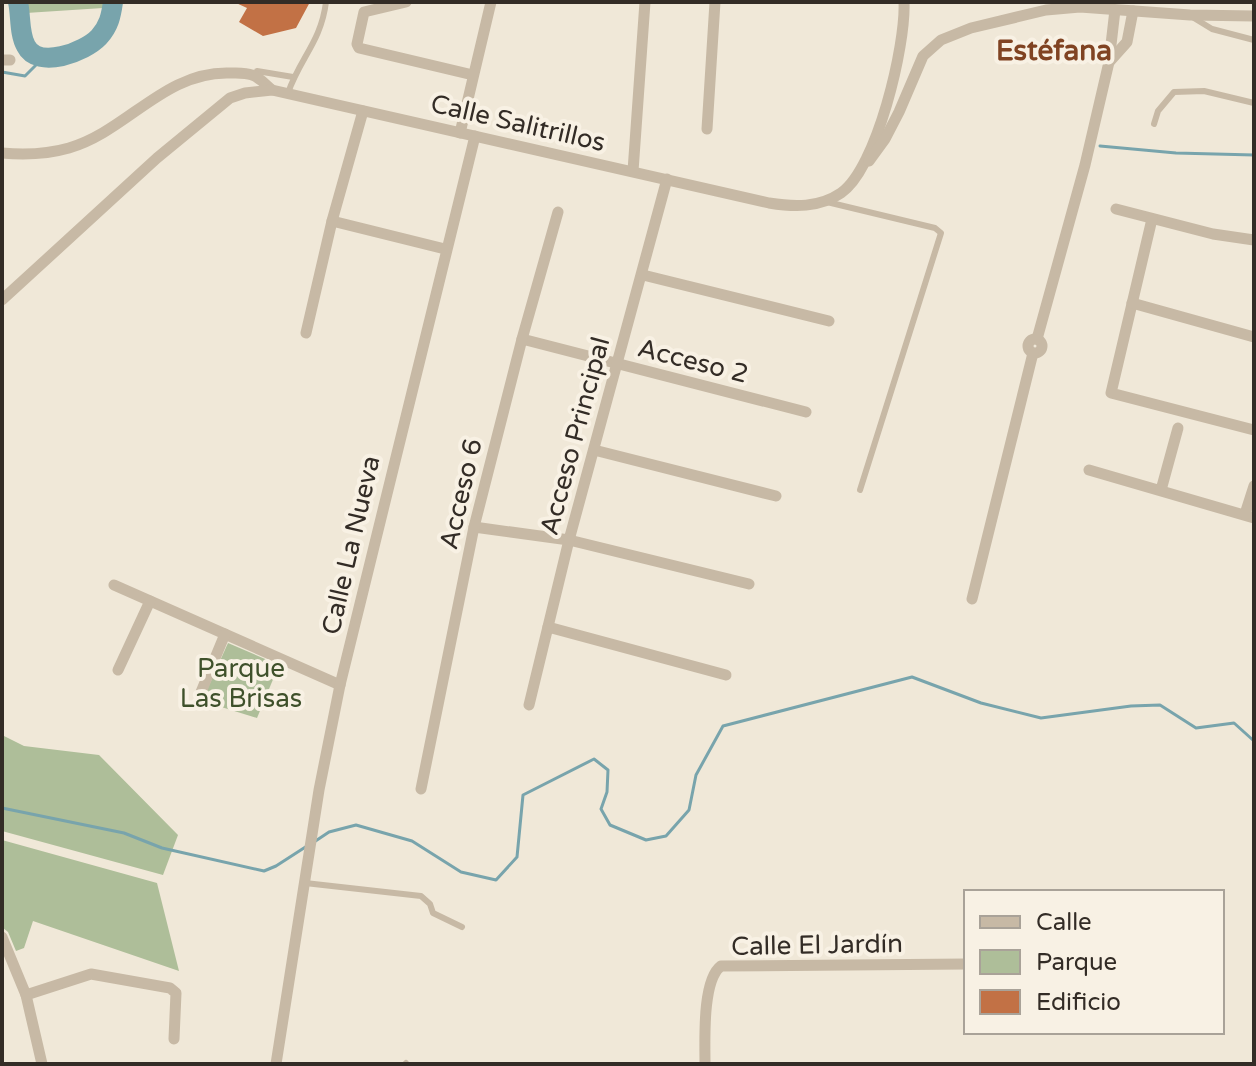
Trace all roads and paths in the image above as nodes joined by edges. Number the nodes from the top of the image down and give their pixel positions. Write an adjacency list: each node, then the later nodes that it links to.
1 (326, 2): 15 (lane)
2 (406, 2): 14 (street)
3 (491, 2): 14 (street)
4 (645, 2): 25 (street)
5 (715, 2): 21 (street)
6 (904, 2): 26 (street, Calle Salitrillos)
7 (1115, 10): 8 (street); 12 (street); 26 (street)
8 (1133, 11): 9 (street); 12 (street)
9 (1190, 15): 10 (street); 11 (lane)
10 (1254, 16)
11 (1254, 40)
12 (1109, 62): 57 (street)
13 (257, 71): 15 (lane)
14 (473, 75): 22 (street)
15 (293, 77): 17 (lane)
16 (272, 90): 17 (street, Calle Salitrillos); 24 (street, Calle Salitrillos); 36 (street)
17 (288, 93): 19 (street, Calle Salitrillos)
18 (1254, 103): 20 (lane)
19 (363, 111): 22 (street, Calle Salitrillos); 32 (street)
20 (1154, 124)
21 (707, 129)
22 (460, 133): 23 (street, Calle Salitrillos)
23 (475, 136): 25 (street, Calle Salitrillos); 34 (street, Calle La Nueva)
24 (2, 153)
25 (633, 171): 27 (street, Calle Salitrillos)
26 (859, 174): 28 (street, Calle Salitrillos)
27 (667, 179): 28 (street, Calle Salitrillos); 35 (street, Acceso Principal)
28 (824, 201): 49 (lane)
29 (1116, 209): 31 (street)
30 (558, 212): 41 (street, Acceso 6)
31 (1152, 219): 33 (street); 37 (street)
32 (332, 221): 34 (street); 39 (street)
33 (1254, 240)
34 (445, 249): 63 (street, Calle La Nueva)
35 (643, 275): 38 (street); 42 (street, Acceso Principal)
36 (2, 300)
37 (1132, 303): 40 (street); 45 (street)
38 (829, 321)
39 (306, 333)
40 (1254, 337)
41 (522, 339): 42 (street, Acceso 2); 53 (street, Acceso 6)
42 (617, 365): 43 (street, Acceso 2); 46 (street, Acceso Principal)
43 (806, 412)
44 (1178, 428): 50 (street)
45 (1254, 430)
46 (594, 450): 51 (street); 54 (street, Acceso Principal)
47 (1089, 470): 50 (street)
48 (1254, 486): 52 (street)
49 (860, 490)
50 (1161, 490): 52 (street)
51 (776, 496)
52 (1249, 516)
53 (474, 527): 54 (street); 66 (street, Acceso 6)
54 (569, 540): 55 (street); 59 (street, Acceso Principal)
55 (749, 584)
56 (114, 585): 58 (street)
57 (972, 599)
58 (150, 601): 60 (street); 61 (street)
59 (548, 627): 62 (street); 65 (street, Acceso Principal)
60 (225, 634): 63 (street); 64 (street)
61 (118, 670)
62 (726, 675)
63 (340, 685): 67 (street, Calle La Nueva)
64 (201, 692)
65 (529, 705)
66 (421, 789)
67 (305, 883): 68 (lane); 74 (street, Calle La Nueva)
68 (462, 927)
69 (2, 937): 71 (street)
70 (964, 964): 75 (street, Calle El Jardín)
71 (26, 995): 72 (street); 73 (street)
72 (174, 1039)
73 (42, 1064)
74 (276, 1064)
75 (705, 1064)

